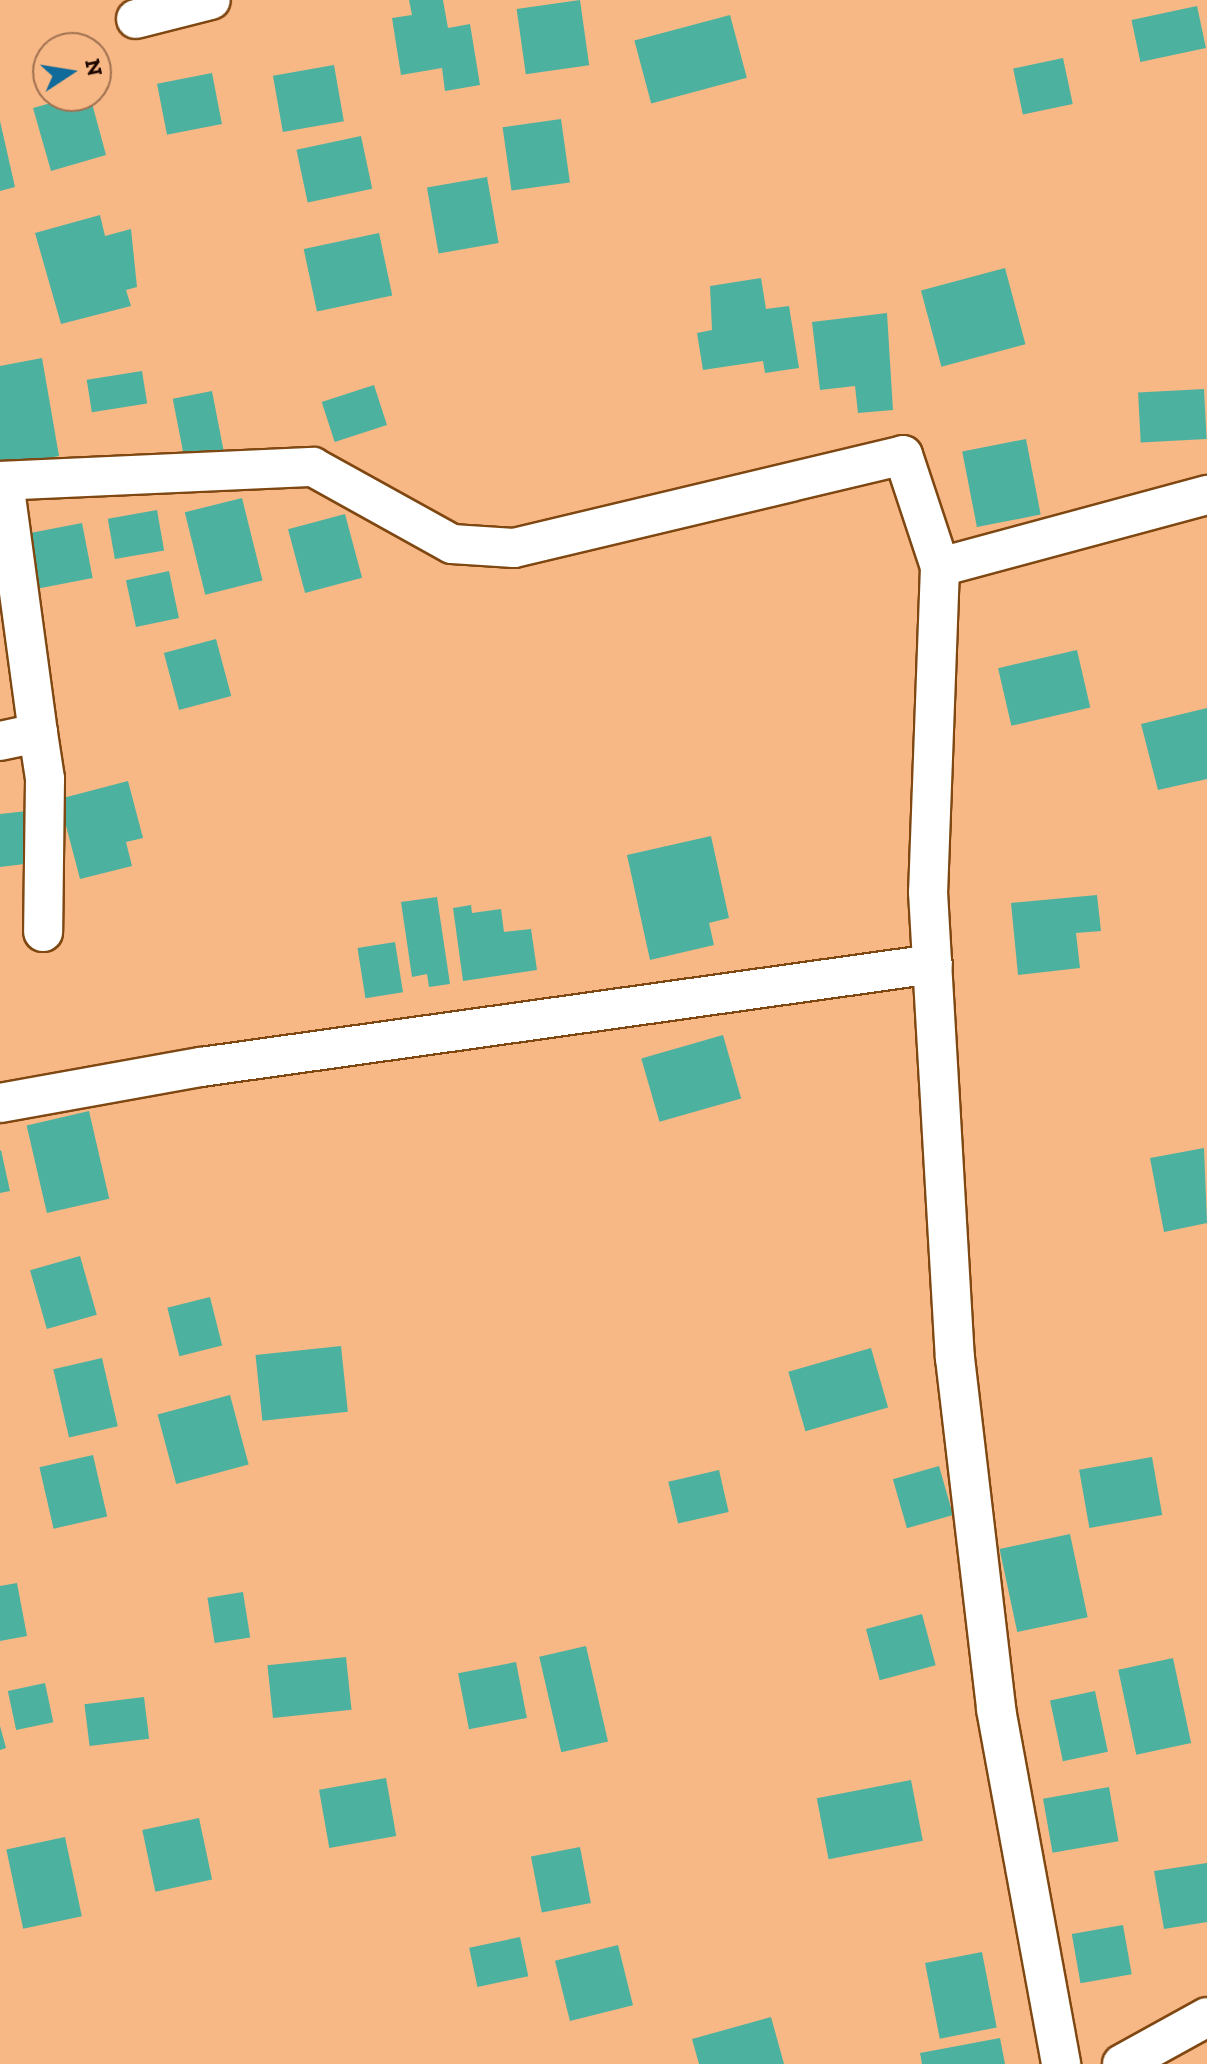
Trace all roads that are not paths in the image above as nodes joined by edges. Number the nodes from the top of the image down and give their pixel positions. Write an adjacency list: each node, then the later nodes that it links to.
1 (211, 0): 2 (street)
2 (136, 19)
3 (2, 481): 5 (street); 6 (street)
4 (1207, 495): 5 (street)
5 (940, 567): 9 (street)
6 (38, 733): 7 (street); 8 (street)
7 (0, 741)
8 (43, 932)
9 (933, 964): 10 (street); 12 (street)
10 (0, 1103)
11 (1207, 2017): 13 (street)
12 (1061, 2064)
13 (1122, 2064)

